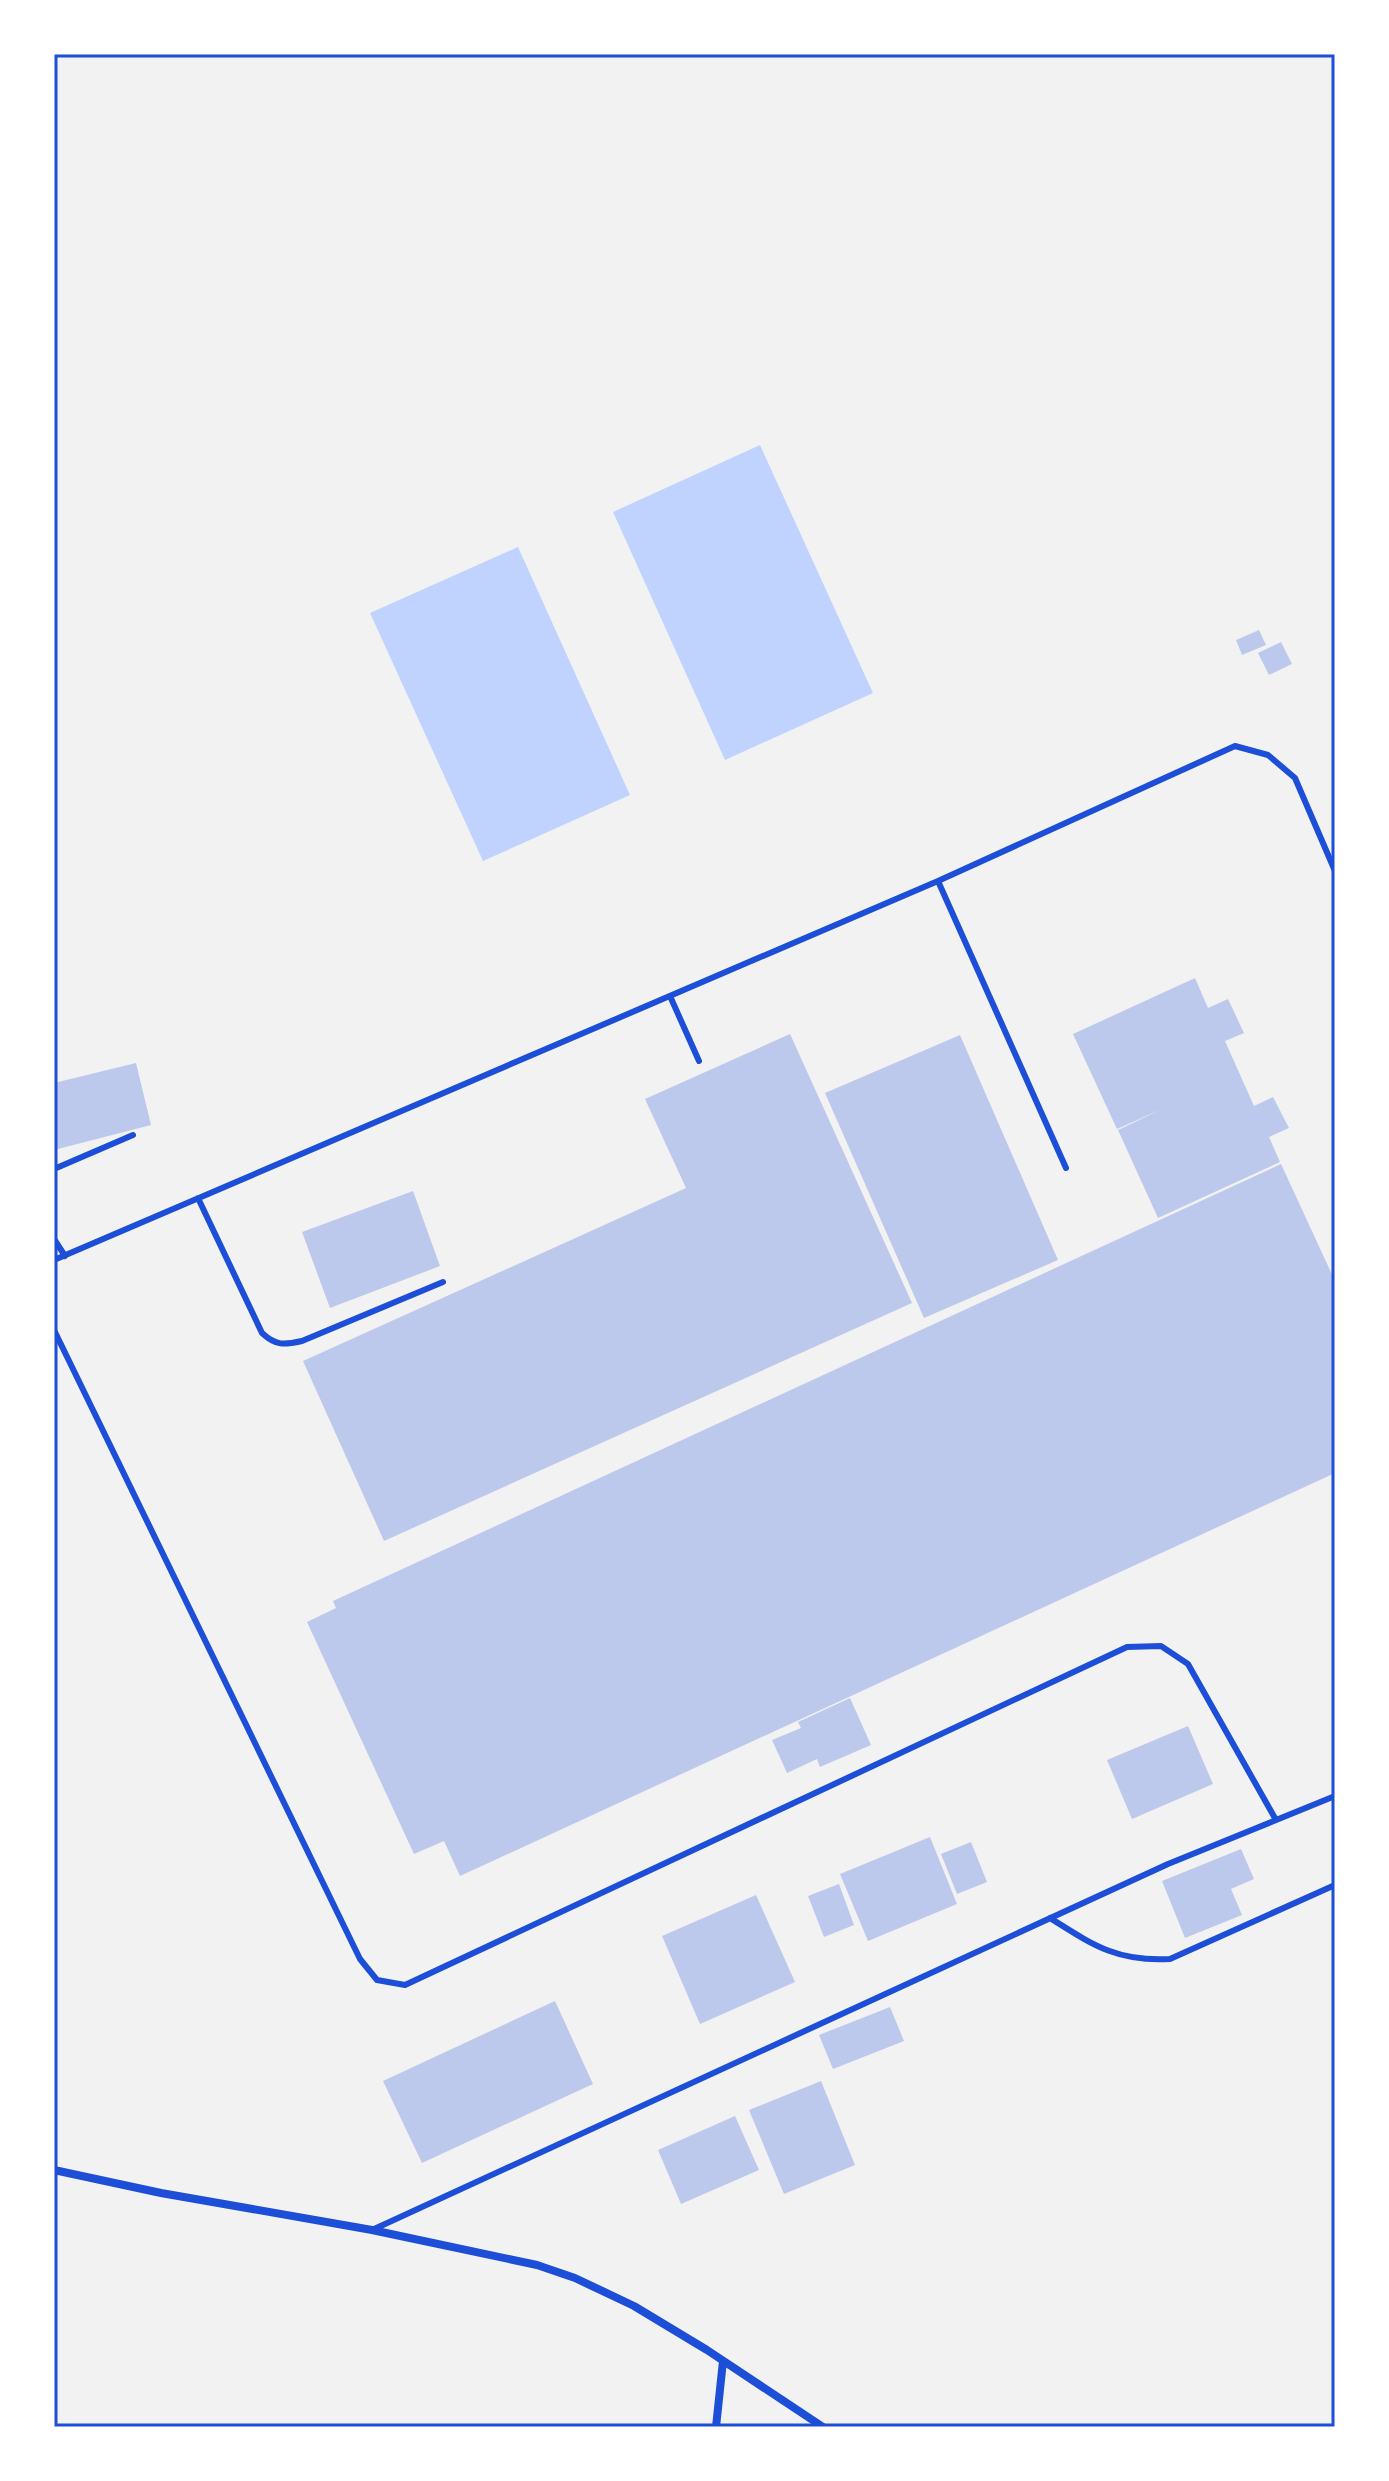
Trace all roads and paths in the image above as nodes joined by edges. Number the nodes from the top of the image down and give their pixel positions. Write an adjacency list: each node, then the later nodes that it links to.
1 (1335, 871): 2 (lane)
2 (938, 881): 3 (lane); 6 (lane)
3 (670, 996): 4 (lane); 8 (lane)
4 (699, 1061)
5 (133, 1135): 7 (lane)
6 (1066, 1168)
7 (54, 1169)
8 (198, 1198): 10 (lane); 12 (lane)
9 (54, 1239): 10 (lane)
10 (65, 1256): 11 (lane)
11 (54, 1260)
12 (443, 1282)
13 (54, 1330): 15 (lane)
14 (1335, 1796): 15 (lane)
15 (1276, 1820): 17 (lane)
16 (1335, 1885): 17 (lane)
17 (1050, 1918): 19 (lane)
18 (54, 2170): 19 (street)
19 (372, 2230): 20 (street)
20 (723, 2361): 21 (street); 22 (street)
21 (716, 2427)
22 (823, 2427)

